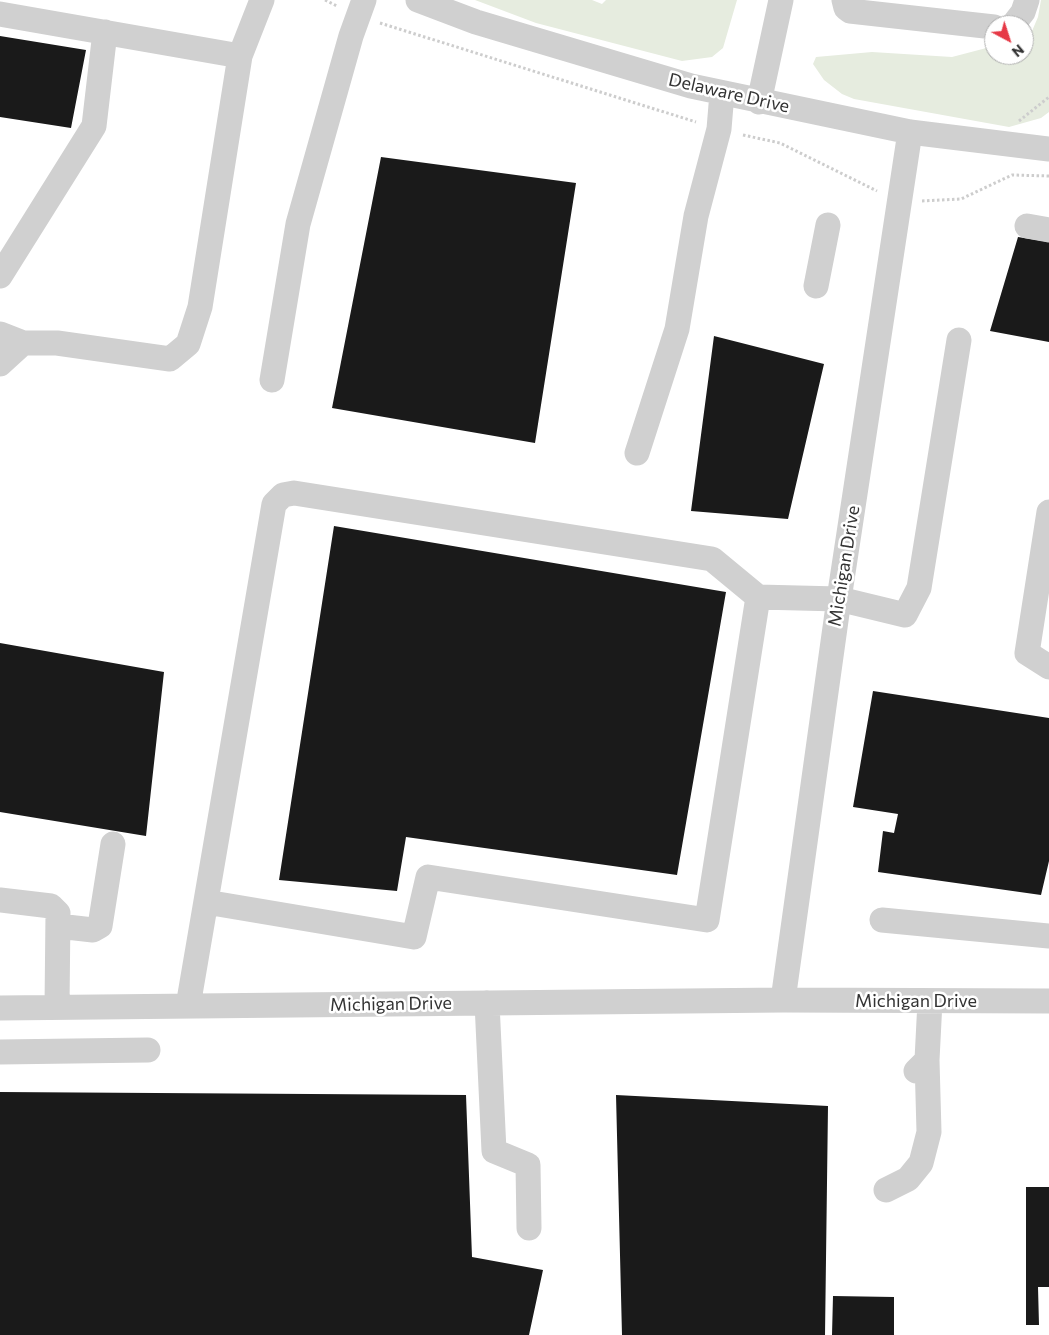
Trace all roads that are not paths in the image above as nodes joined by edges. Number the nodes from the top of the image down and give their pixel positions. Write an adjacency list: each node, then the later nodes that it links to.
1 (262, 0): 11 (street)
2 (418, 0): 12 (street, Delaware Drive)
3 (781, 0): 13 (street)
4 (844, 0): 9 (street)
5 (1027, 0): 8 (street)
6 (361, 8): 23 (street)
7 (0, 14): 10 (street)
8 (1021, 15)
9 (984, 26)
10 (105, 32): 11 (street); 17 (street)
11 (240, 56): 21 (street)
12 (722, 93): 13 (street, Delaware Drive); 24 (street)
13 (759, 102): 14 (street, Delaware Drive)
14 (910, 132): 15 (street, Delaware Drive); 27 (street, Michigan Drive)
15 (1049, 149)
16 (828, 225): 18 (street)
17 (0, 276)
18 (816, 286)
19 (0, 334): 21 (street)
20 (959, 340): 27 (street)
21 (23, 343): 22 (street)
22 (0, 364)
23 (272, 380)
24 (637, 453)
25 (1049, 512): 28 (street)
26 (758, 597): 27 (street); 31 (street); 31 (street)
27 (839, 598): 35 (street, Michigan Drive)
28 (1049, 668)
29 (113, 844): 33 (street)
30 (0, 900): 33 (street)
31 (206, 902): 39 (street)
32 (882, 920): 34 (street)
33 (58, 926): 40 (street)
34 (1049, 936)
35 (783, 1000): 36 (street, Michigan Drive); 38 (street, Michigan Drive)
36 (930, 1001): 37 (street, Michigan Drive); 44 (street)
37 (1049, 1001)
38 (487, 1003): 39 (street, Michigan Drive); 45 (street)
39 (188, 1006): 40 (street, Michigan Drive)
40 (57, 1007): 41 (street, Michigan Drive)
41 (0, 1008)
42 (148, 1050): 43 (street)
43 (0, 1052)
44 (886, 1190)
45 (528, 1228)

